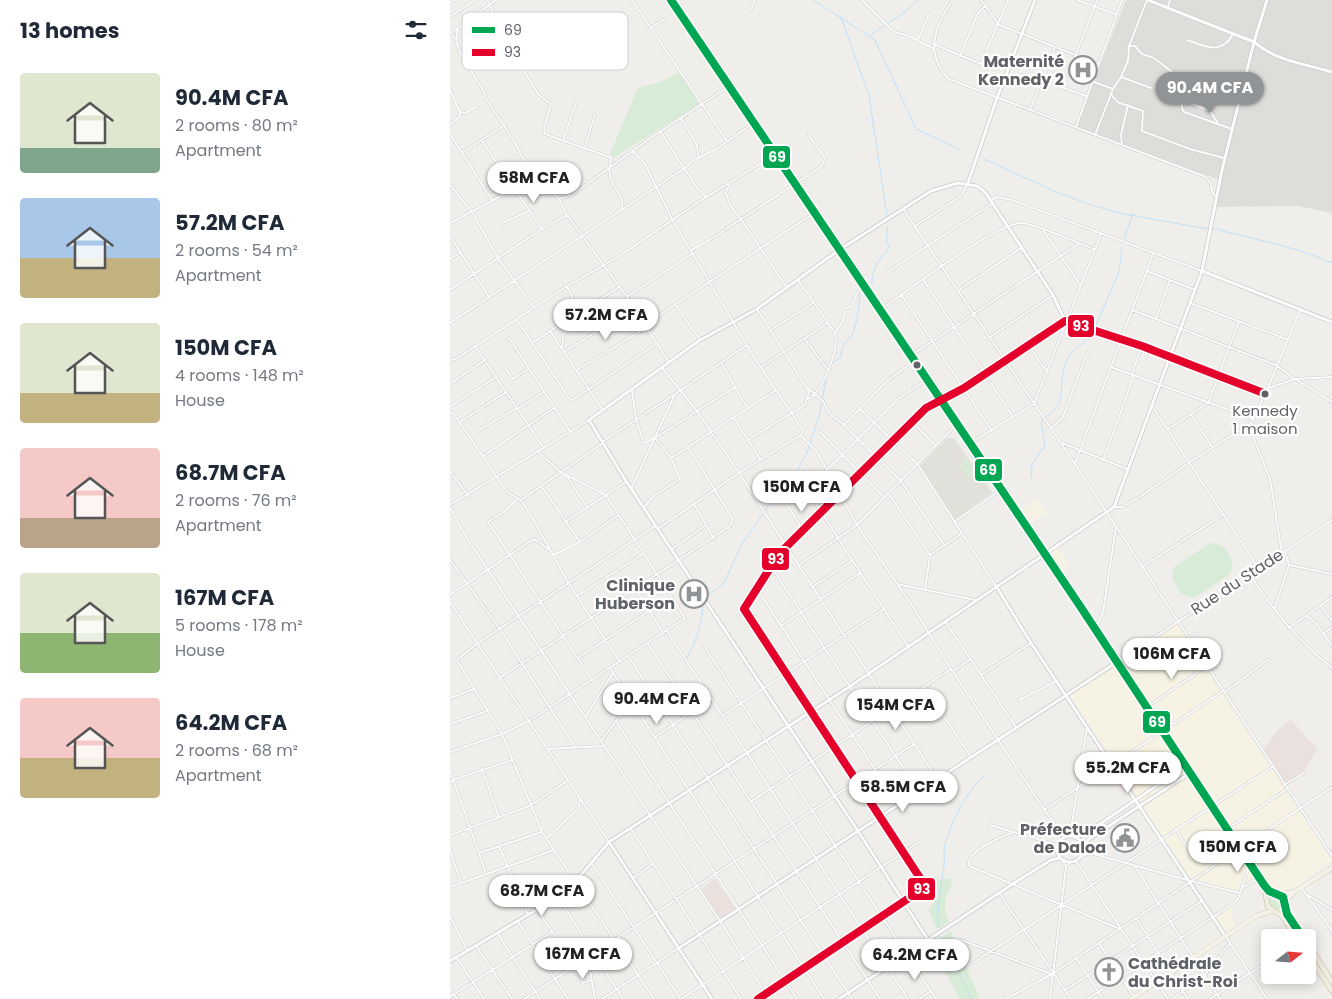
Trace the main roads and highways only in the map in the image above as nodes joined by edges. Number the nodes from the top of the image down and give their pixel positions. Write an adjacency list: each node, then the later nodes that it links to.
1 (671, 0): 3 (highway)
2 (1332, 868): 4 (main road)
3 (1264, 885): 5 (highway); 6 (highway)
4 (1294, 892): 5 (main road); 7 (main road)
5 (1277, 894): 6 (highway); 7 (highway)
6 (1267, 902): 8 (highway); 9 (main road)
7 (1285, 903): 8 (highway); 11 (highway)
8 (1275, 912): 9 (main road); 10 (highway)
9 (1258, 916): 16 (main road)
10 (1289, 929)
11 (1297, 929)
12 (1316, 957): 14 (highway)
13 (1316, 966): 15 (highway)
14 (1332, 982)
15 (1332, 991)
16 (1133, 998)

